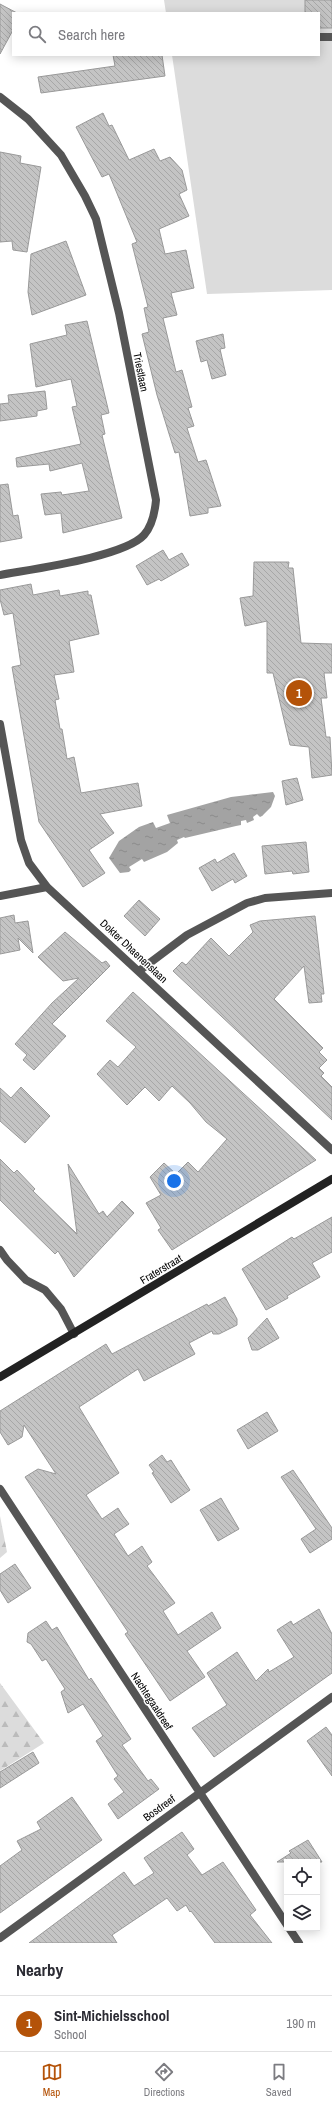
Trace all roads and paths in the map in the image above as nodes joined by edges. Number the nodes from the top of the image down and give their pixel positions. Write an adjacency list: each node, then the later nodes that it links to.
1 (320, 37): 2 (street)
2 (332, 37)
3 (0, 96): 4 (street, Triestlaan)
4 (0, 575)
5 (0, 724): 6 (street, Dokter Dhaenenslaan)
6 (47, 887): 8 (street); 9 (street, Dokter Dhaenenslaan)
7 (332, 893): 9 (street)
8 (0, 896)
9 (139, 970): 10 (street, Dokter Dhaenenslaan)
10 (332, 1150)
11 (332, 1179): 13 (street, Fraterstraat)
12 (0, 1250): 13 (street)
13 (74, 1334): 14 (street, Fraterstraat)
14 (0, 1377)
15 (0, 1489): 17 (street, Nachtegaaldreef)
16 (332, 1697): 17 (street, Bosdreef)
17 (199, 1793): 18 (street, Nachtegaaldreef); 20 (street, Bosdreef)
18 (284, 1920)
19 (291, 1931): 21 (street)
20 (0, 1938)
21 (299, 1943)

